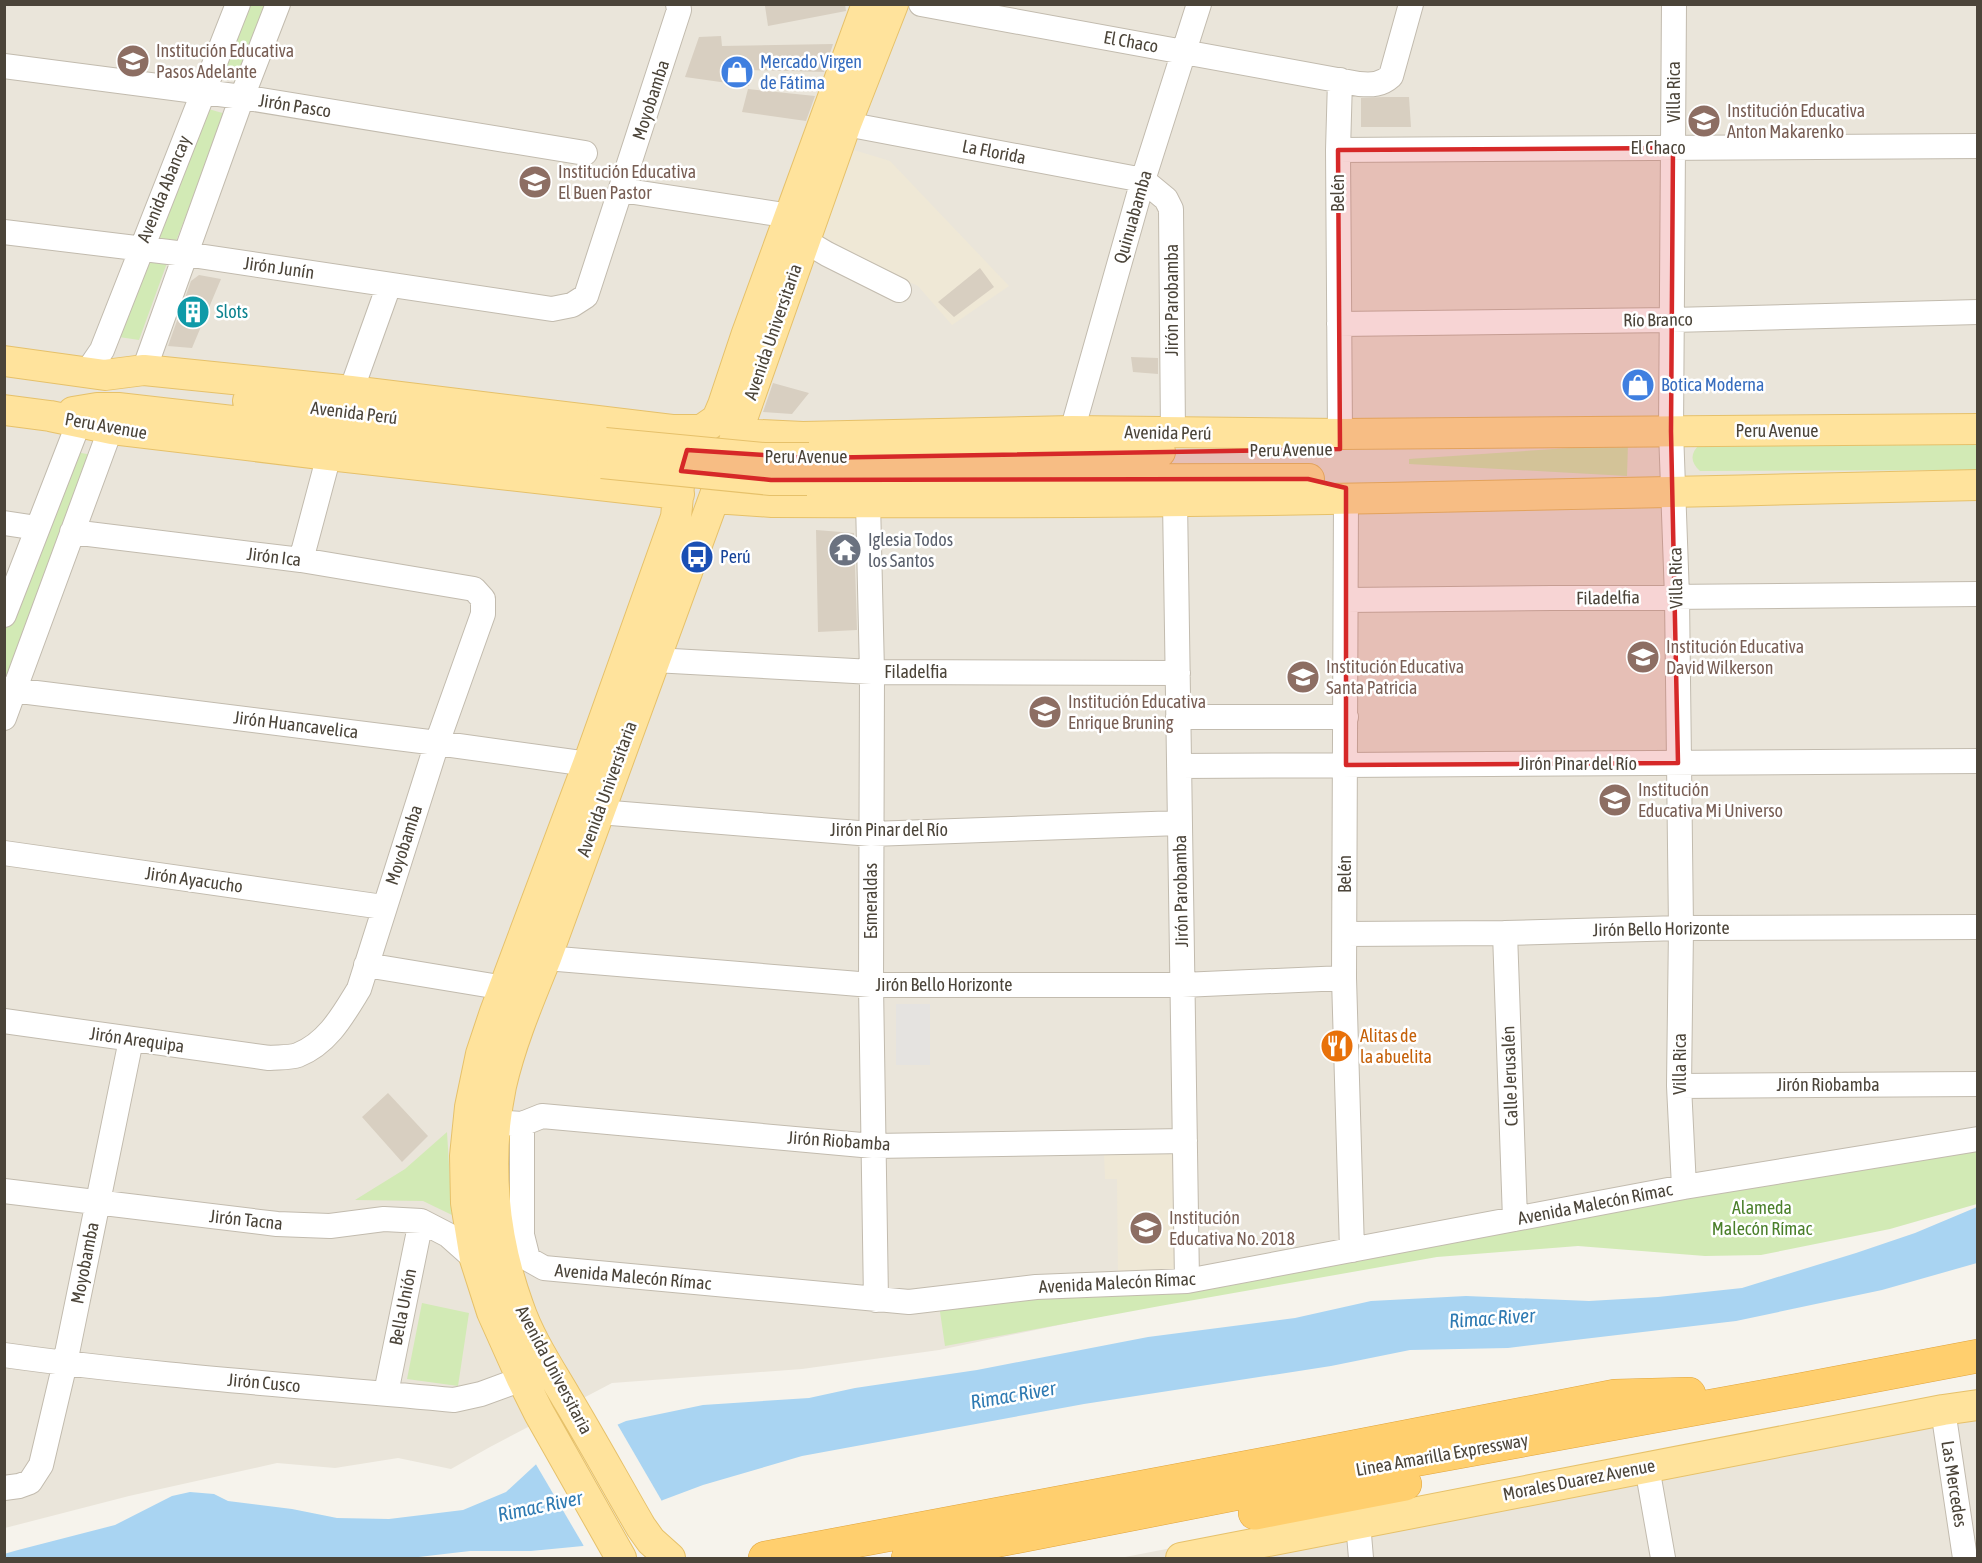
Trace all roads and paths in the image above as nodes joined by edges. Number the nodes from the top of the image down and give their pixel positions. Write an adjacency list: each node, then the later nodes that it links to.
1 (238, 4): 15 (street, Avenida Abancay)
2 (278, 4): 16 (street)
3 (678, 4): 23 (street, Moyobamba)
4 (851, 4): 11 (main road)
5 (867, 4): 11 (main road, Avenida Universitaria)
6 (893, 4): 17 (main road, Avenida Universitaria)
7 (921, 4): 12 (street, El Chaco)
8 (1199, 4): 12 (street, Quinuabamba)
9 (1411, 4): 14 (street)
10 (1674, 4): 19 (street, Villa Rica)
11 (856, 37): 24 (main road, Avenida Universitaria)
12 (1183, 51): 14 (street, El Chaco); 22 (street, Quinuabamba)
13 (4, 66): 15 (street, Jirón Pasco)
14 (1340, 80): 20 (street, Belén)
15 (204, 92): 16 (street, Jirón Pasco); 26 (street, Avenida Abancay)
16 (242, 97): 21 (street, Jirón Pasco); 27 (street)
17 (846, 124): 22 (street, La Florida); 24 (main road, Avenida Universitaria)
18 (1977, 146): 19 (street, El Chaco)
19 (1673, 147): 20 (street, El Chaco); 32 (street, Villa Rica)
20 (1338, 150): 33 (street, Belén)
21 (585, 153)
22 (1143, 180): 44 (street, Quinuabamba); 47 (street, Jirón Parobamba)
23 (621, 190): 24 (street); 30 (street, Moyobamba)
24 (798, 228): 29 (street); 43 (main road, Avenida Universitaria); 48 (main road, Avenida Universitaria)
25 (4, 232): 26 (street, Jirón Junín)
26 (140, 249): 27 (street, Jirón Junín); 36 (street, Avenida Abancay)
27 (185, 254): 28 (street, Jirón Junín); 35 (street)
28 (389, 285): 30 (street, Jirón Junín); 37 (street)
29 (899, 290)
30 (552, 309)
31 (1977, 312): 32 (street, Río Branco)
32 (1672, 320): 33 (street, Río Branco); 45 (street, Villa Rica)
33 (1339, 324): 49 (street, Belén)
34 (4, 361): 36 (main road)
35 (144, 370): 36 (main road); 37 (main road)
36 (96, 373): 50 (main road, Avenida Perú)
37 (351, 391): 43 (main road)
38 (4, 410): 39 (main road)
39 (50, 416): 40 (main road, Peru Avenue); 41 (main road, Peru Avenue)
40 (115, 418): 41 (main road, Peru Avenue); 50 (main road, Peru Avenue); 51 (main road, Peru Avenue); 63 (street)
41 (79, 422): 62 (street)
42 (1977, 429): 45 (main road, Peru Avenue)
43 (701, 430): 55 (main road, Avenida Universitaria)
44 (1072, 431): 47 (main road, Avenida Perú); 48 (main road, Avenida Perú)
45 (1671, 431): 46 (main road, Peru Avenue); 54 (street, Villa Rica)
46 (1600, 432): 49 (main road, Avenida Perú); 52 (main road, Peru Avenue)
47 (1173, 433): 49 (main road, Avenida Perú)
48 (737, 434): 56 (main road, Avenida Universitaria)
49 (1340, 434)
50 (604, 453): 52 (main road, Avenida Perú, bridge)
51 (328, 455): 55 (main road, Peru Avenue); 64 (street)
52 (808, 469): 57 (main road, Peru Avenue)
53 (1977, 485): 54 (main road)
54 (1674, 491): 57 (main road, Peru Avenue); 67 (street, Villa Rica)
55 (679, 494): 80 (main road, Avenida Universitaria)
56 (714, 498): 60 (main road); 70 (main road, Avenida Universitaria)
57 (1384, 498): 58 (main road)
58 (1346, 499): 59 (main road); 68 (street, Belén)
59 (1175, 501): 60 (main road); 72 (street, Jirón Parobamba)
60 (868, 502): 71 (street, Esmeraldas)
61 (4, 523): 62 (street)
62 (37, 528): 69 (street)
63 (72, 532): 64 (street, Jirón Ica); 73 (street)
64 (301, 560): 65 (street, Jirón Ica)
65 (474, 589): 77 (street, Moyobamba)
66 (1977, 594): 67 (street, Filadelfia)
67 (1677, 597): 68 (street, Filadelfia); 79 (street, Villa Rica)
68 (1346, 600): 75 (street, Belén)
69 (4, 615)
70 (654, 660): 71 (street, Filadelfia); 83 (main road, Avenida Universitaria)
71 (872, 672): 72 (street, Filadelfia); 85 (street, Esmeraldas)
72 (1178, 673): 74 (street, Jirón Parobamba)
73 (10, 690): 76 (street); 77 (street, Jirón Huancavelica)
74 (1178, 717): 75 (street); 82 (street, Jirón Parobamba)
75 (1346, 717): 81 (street, Belén)
76 (4, 718)
77 (436, 743): 80 (street, Jirón Huancavelica); 87 (street, Moyobamba)
78 (1977, 761): 79 (street, Jirón Pinar del Río)
79 (1678, 763): 81 (street, Jirón Pinar del Río); 89 (street, Villa Rica)
80 (588, 764): 97 (main road, Avenida Universitaria)
81 (1346, 765): 82 (street, Jirón Pinar del Río); 91 (street, Belén)
82 (1179, 766): 84 (street, Jirón Parobamba)
83 (599, 812): 85 (street, Jirón Pinar del Río); 92 (main road, Avenida Universitaria)
84 (1180, 823): 85 (street, Jirón Pinar del Río); 95 (street, Jirón Parobamba)
85 (871, 834): 96 (street, Esmeraldas)
86 (4, 853): 87 (street, Jirón Ayacucho)
87 (383, 907): 93 (street, Moyobamba)
88 (1977, 927): 89 (street, Jirón Bello Horizonte)
89 (1682, 928): 90 (street, Jirón Bello Horizonte); 102 (street, Villa Rica)
90 (1505, 933): 91 (street, Jirón Bello Horizonte); 110 (street, Calle Jerusalén)
91 (1345, 934): 94 (street, Belén)
92 (546, 958): 96 (street, Jirón Bello Horizonte); 103 (main road, Avenida Universitaria)
93 (366, 965): 97 (street); 100 (street, Moyobamba)
94 (1344, 978): 95 (street, Jirón Bello Horizonte); 112 (street, Belén)
95 (1182, 985): 96 (street, Jirón Bello Horizonte); 105 (street, Jirón Parobamba)
96 (871, 986): 106 (street, Esmeraldas)
97 (505, 988): 113 (main road, Avenida Universitaria)
98 (4, 1021): 99 (street, Jirón Arequipa)
99 (131, 1040): 100 (street, Jirón Arequipa); 109 (street, Moyobamba)
100 (269, 1058)
101 (1977, 1084): 102 (street, Jirón Riobamba)
102 (1679, 1086): 107 (street, Villa Rica)
103 (509, 1123): 106 (street, Jirón Riobamba); 115 (street, Avenida Malecón Rímac); 130 (main road, Avenida Universitaria)
104 (1977, 1139): 107 (street, Avenida Malecón Rímac)
105 (1185, 1141): 106 (street, Jirón Riobamba); 114 (street, Jirón Parobamba)
106 (873, 1146): 115 (street, Esmeraldas)
107 (1684, 1187): 110 (street, Avenida Malecón Rímac)
108 (4, 1191): 109 (street, Jirón Tacna)
109 (98, 1202): 111 (street, Jirón Tacna); 118 (street, Moyobamba)
110 (1515, 1219): 112 (street, Avenida Malecón Rímac)
111 (421, 1221): 113 (street, Jirón Tacna); 122 (street, Bella Unión)
112 (1352, 1250): 114 (street, Avenida Malecón Rímac)
113 (475, 1259): 120 (main road, Avenida Universitaria)
114 (1187, 1281): 115 (street, Avenida Malecón Rímac)
115 (876, 1300)
116 (4, 1354): 118 (street, Jirón Cusco)
117 (1977, 1356): 121 (highway, Linea Amarilla Expressway)
118 (65, 1363): 122 (street, Jirón Cusco); 126 (street, Moyobamba)
119 (1977, 1378): 132 (highway, Linea Amarilla Expressway)
120 (522, 1379): 122 (street, Jirón Cusco); 128 (main road, Avenida Universitaria)
121 (1799, 1390): 129 (highway); 131 (highway, Linea Amarilla Expressway)
122 (386, 1393)
123 (1977, 1405): 124 (main road, Morales Duarez Avenue)
124 (1943, 1410): 125 (main road, Morales Duarez Avenue); 136 (street, Las Mercedes)
125 (1647, 1467): 127 (main road, Morales Duarez Avenue); 135 (street)
126 (4, 1488)
127 (1358, 1523): 133 (main road, Morales Duarez Avenue); 134 (street)
128 (618, 1551)
129 (776, 1557)
130 (670, 1558)
131 (908, 1558)
132 (1021, 1558)
133 (1181, 1558)
134 (1361, 1558)
135 (1663, 1558)
136 (1965, 1558)

